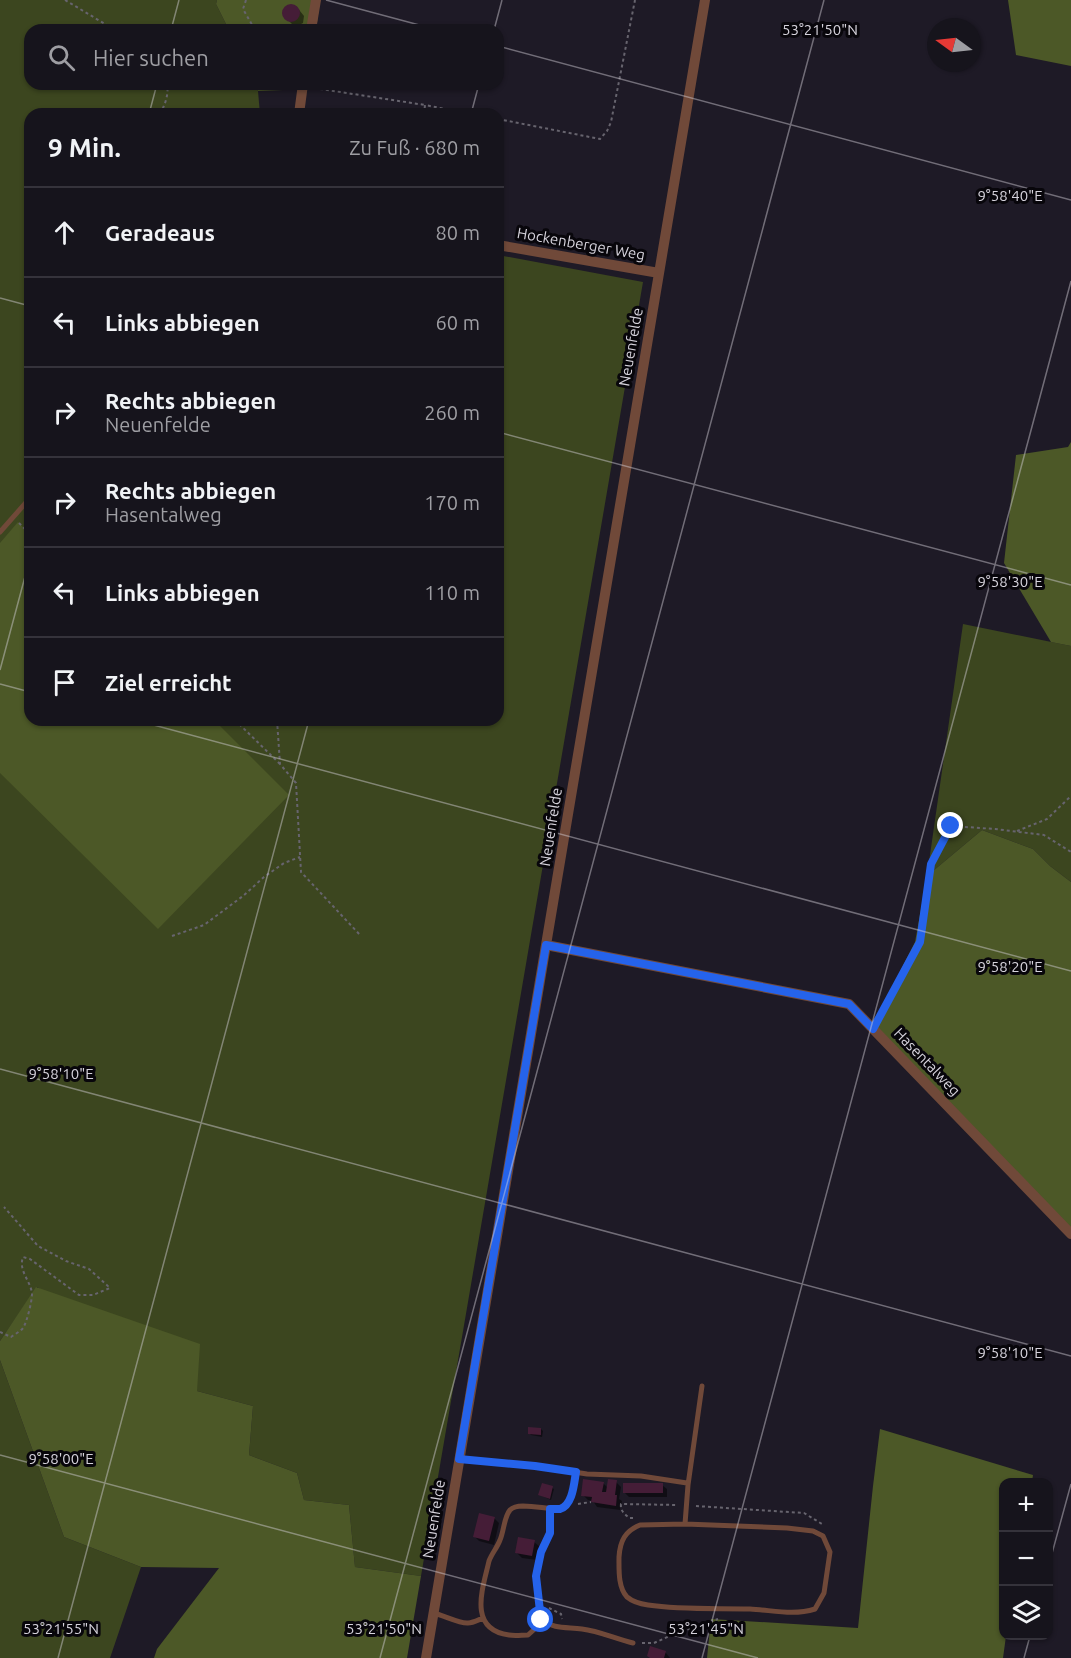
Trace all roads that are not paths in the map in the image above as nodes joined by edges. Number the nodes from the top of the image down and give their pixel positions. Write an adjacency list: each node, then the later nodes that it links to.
1 (316, 0): 3 (street)
2 (705, 0): 7 (street, Neuenfelde)
3 (312, 24)
4 (302, 90): 5 (street)
5 (300, 108)
6 (504, 246): 7 (street, Hockenberger Weg)
7 (659, 273): 10 (street, Neuenfelde)
8 (24, 505): 9 (lane)
9 (0, 532)
10 (546, 945): 11 (street, Hasentalweg); 13 (street, Neuenfelde)
11 (1071, 1234)
12 (702, 1386): 15 (lane)
13 (459, 1459): 14 (lane); 18 (street, Neuenfelde)
14 (576, 1472): 15 (lane); 16 (lane)
15 (688, 1485): 17 (lane)
16 (550, 1509): 19 (lane); 20 (lane)
17 (685, 1524): 17 (lane)
18 (434, 1613): 19 (lane); 22 (street, Neuenfelde)
19 (483, 1618): 20 (lane)
20 (541, 1620): 21 (lane)
21 (633, 1644)
22 (426, 1658)

